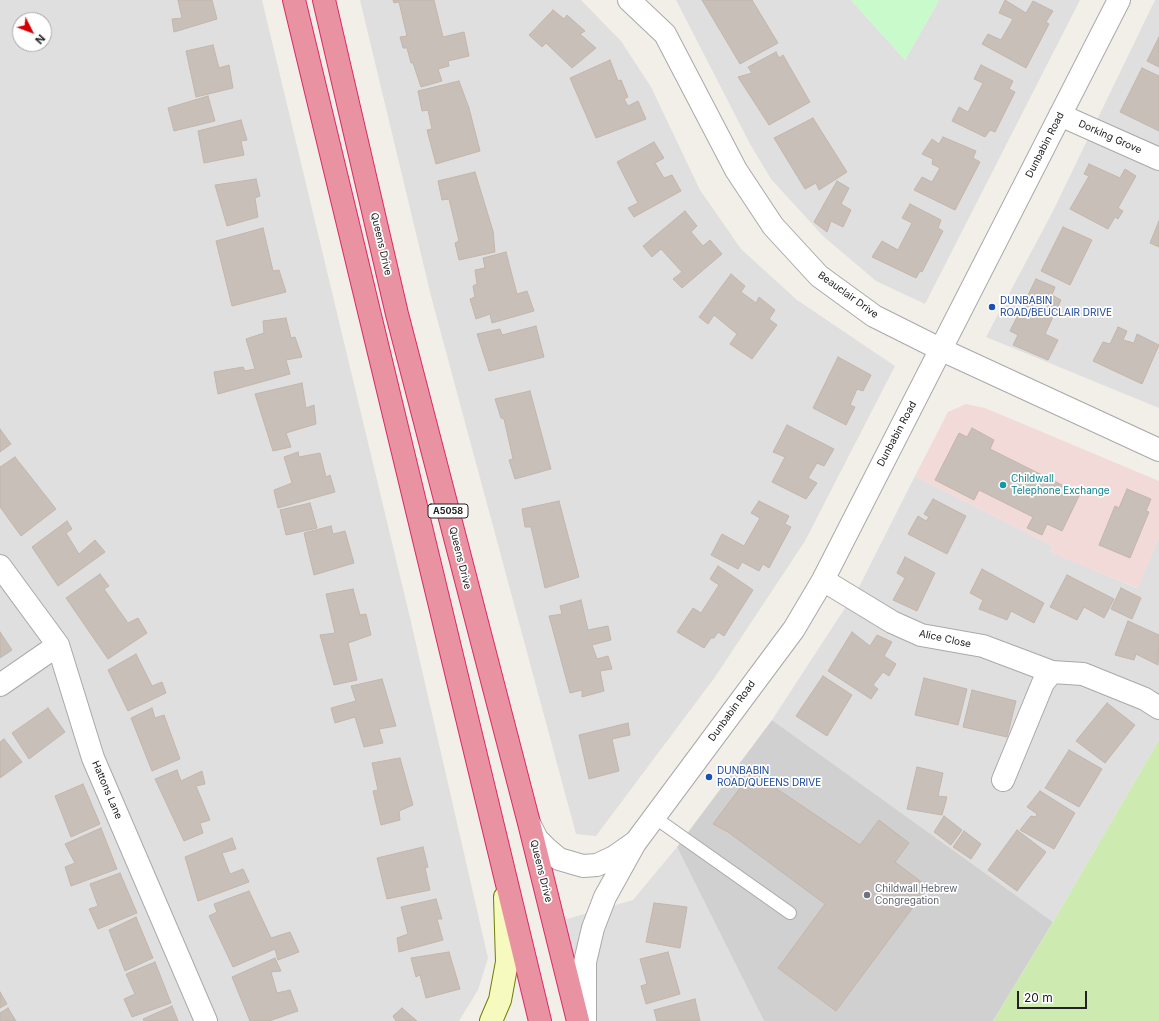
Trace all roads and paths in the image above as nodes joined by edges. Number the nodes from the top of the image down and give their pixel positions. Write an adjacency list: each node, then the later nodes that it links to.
1 (294, 0): 19 (highway, A5058)
2 (324, 0): 17 (highway, Queens Drive / A5058)
3 (629, 0): 7 (street, Beauclair Drive)
4 (1118, 0): 5 (street, Dunbabin Road)
5 (1060, 115): 6 (street, Dorking Grove); 7 (street, Dunbabin Road)
6 (1159, 158)
7 (942, 350): 8 (street, Beauclair Drive); 10 (street, Dunbabin Road)
8 (1159, 450)
9 (0, 566): 11 (street, Hattons Lane)
10 (823, 580): 12 (street, Alice Close); 16 (street, Dunbabin Road)
11 (58, 645): 13 (street); 21 (street, Hattons Lane)
12 (1052, 672): 14 (street, Alice Close); 15 (street)
13 (0, 685)
14 (1159, 708)
15 (1003, 780)
16 (654, 817): 18 (street, Dunbabin Road); 20 (lane)
17 (529, 823): 18 (street, Dunbabin Road); 24 (highway, Queens Drive / A5058)
18 (635, 843): 25 (street, Dunbabin Road)
19 (505, 880): 22 (street); 23 (highway, A5058)
20 (790, 913)
21 (206, 1021)
22 (491, 1021)
23 (540, 1021)
24 (578, 1021)
25 (585, 1021)

